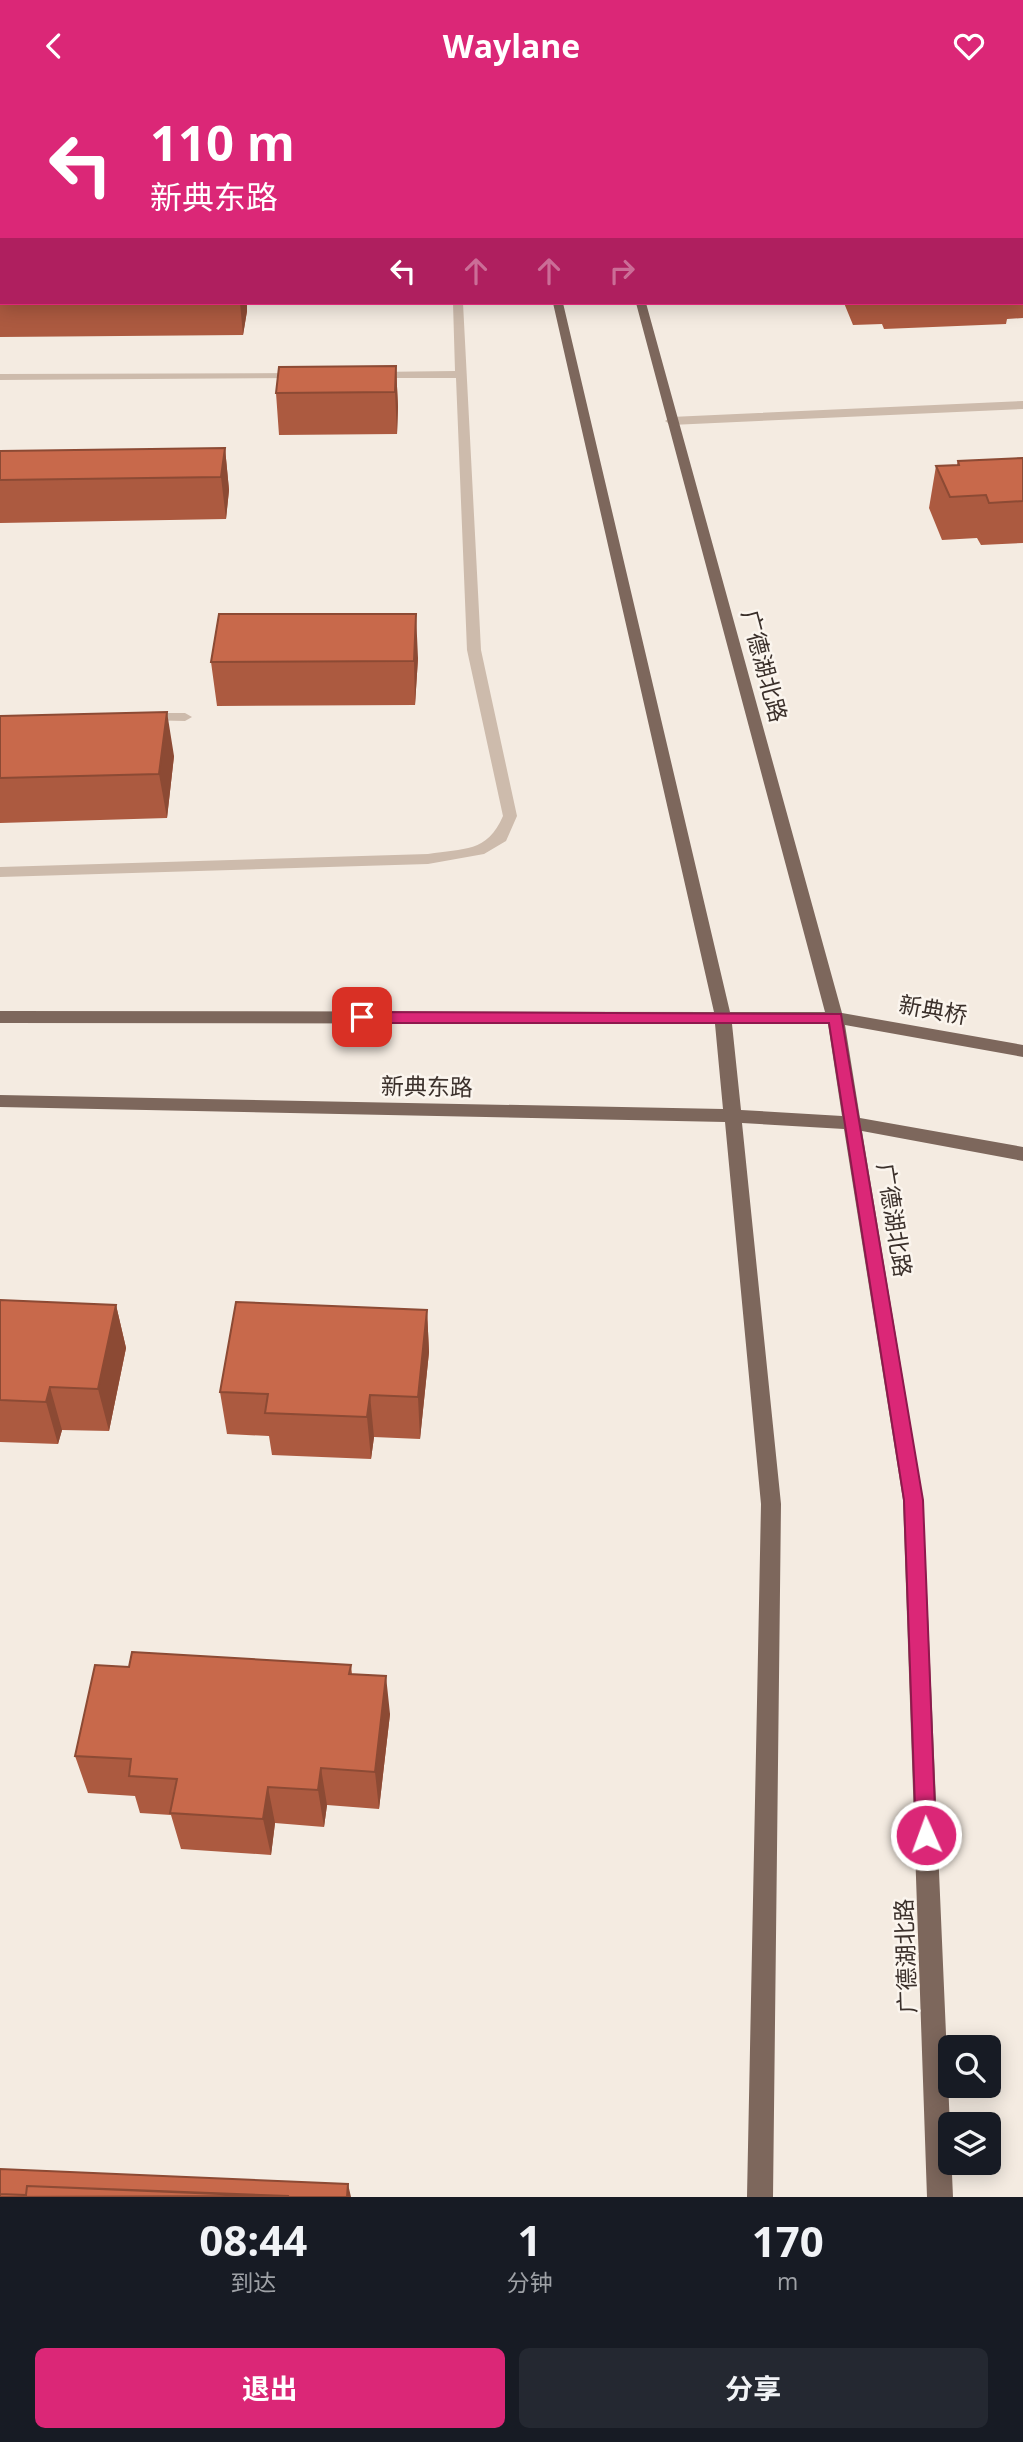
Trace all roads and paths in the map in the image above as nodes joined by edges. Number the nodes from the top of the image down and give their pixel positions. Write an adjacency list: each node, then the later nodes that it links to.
1 (458, 305): 6 (street)
2 (558, 305): 14 (main road)
3 (642, 305): 9 (main road, 广德湖北路)
4 (308, 375): 7 (street)
5 (364, 375): 6 (street)
6 (461, 375): 12 (street)
7 (0, 377)
8 (1023, 405): 9 (street)
9 (671, 421): 15 (main road, 广德湖北路)
10 (132, 717): 11 (street)
11 (185, 717)
12 (0, 873)
13 (0, 1017): 14 (main road)
14 (723, 1017): 15 (main road); 18 (main road)
15 (835, 1018): 16 (main road, 新典桥); 19 (main road, 广德湖北路)
16 (1023, 1051)
17 (0, 1101): 18 (main road, 新典东路)
18 (735, 1116): 19 (main road, 新典东路); 21 (main road)
19 (853, 1123): 20 (main road); 22 (main road, 广德湖北路)
20 (1023, 1154)
21 (760, 2197)
22 (940, 2197)

